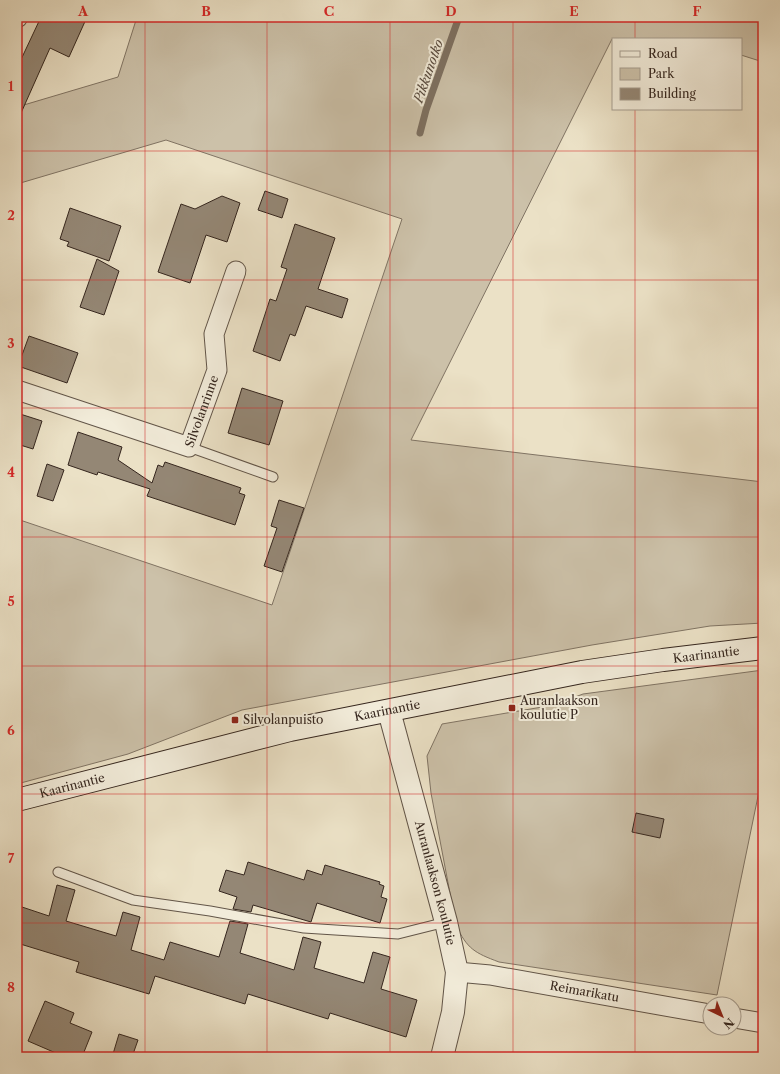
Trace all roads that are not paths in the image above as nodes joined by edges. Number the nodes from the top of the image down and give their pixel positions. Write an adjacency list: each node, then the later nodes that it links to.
1 (236, 271): 3 (street, Silvolanrinne)
2 (17, 390): 3 (street, Silvolanrinne)
3 (188, 447): 4 (lane)
4 (273, 477)
5 (763, 648): 6 (main road, Kaarinantie)
6 (389, 711): 7 (main road, Kaarinantie); 9 (main road, Auranlaakson koulutie)
7 (17, 800)
8 (58, 872): 9 (lane)
9 (446, 922): 10 (main road, Auranlaakson koulutie)
10 (457, 972): 11 (street, Reimarikatu); 14 (main road, Auranlaakson koulutie)
11 (702, 1013)
12 (742, 1019): 13 (street)
13 (763, 1023)
14 (442, 1057)

